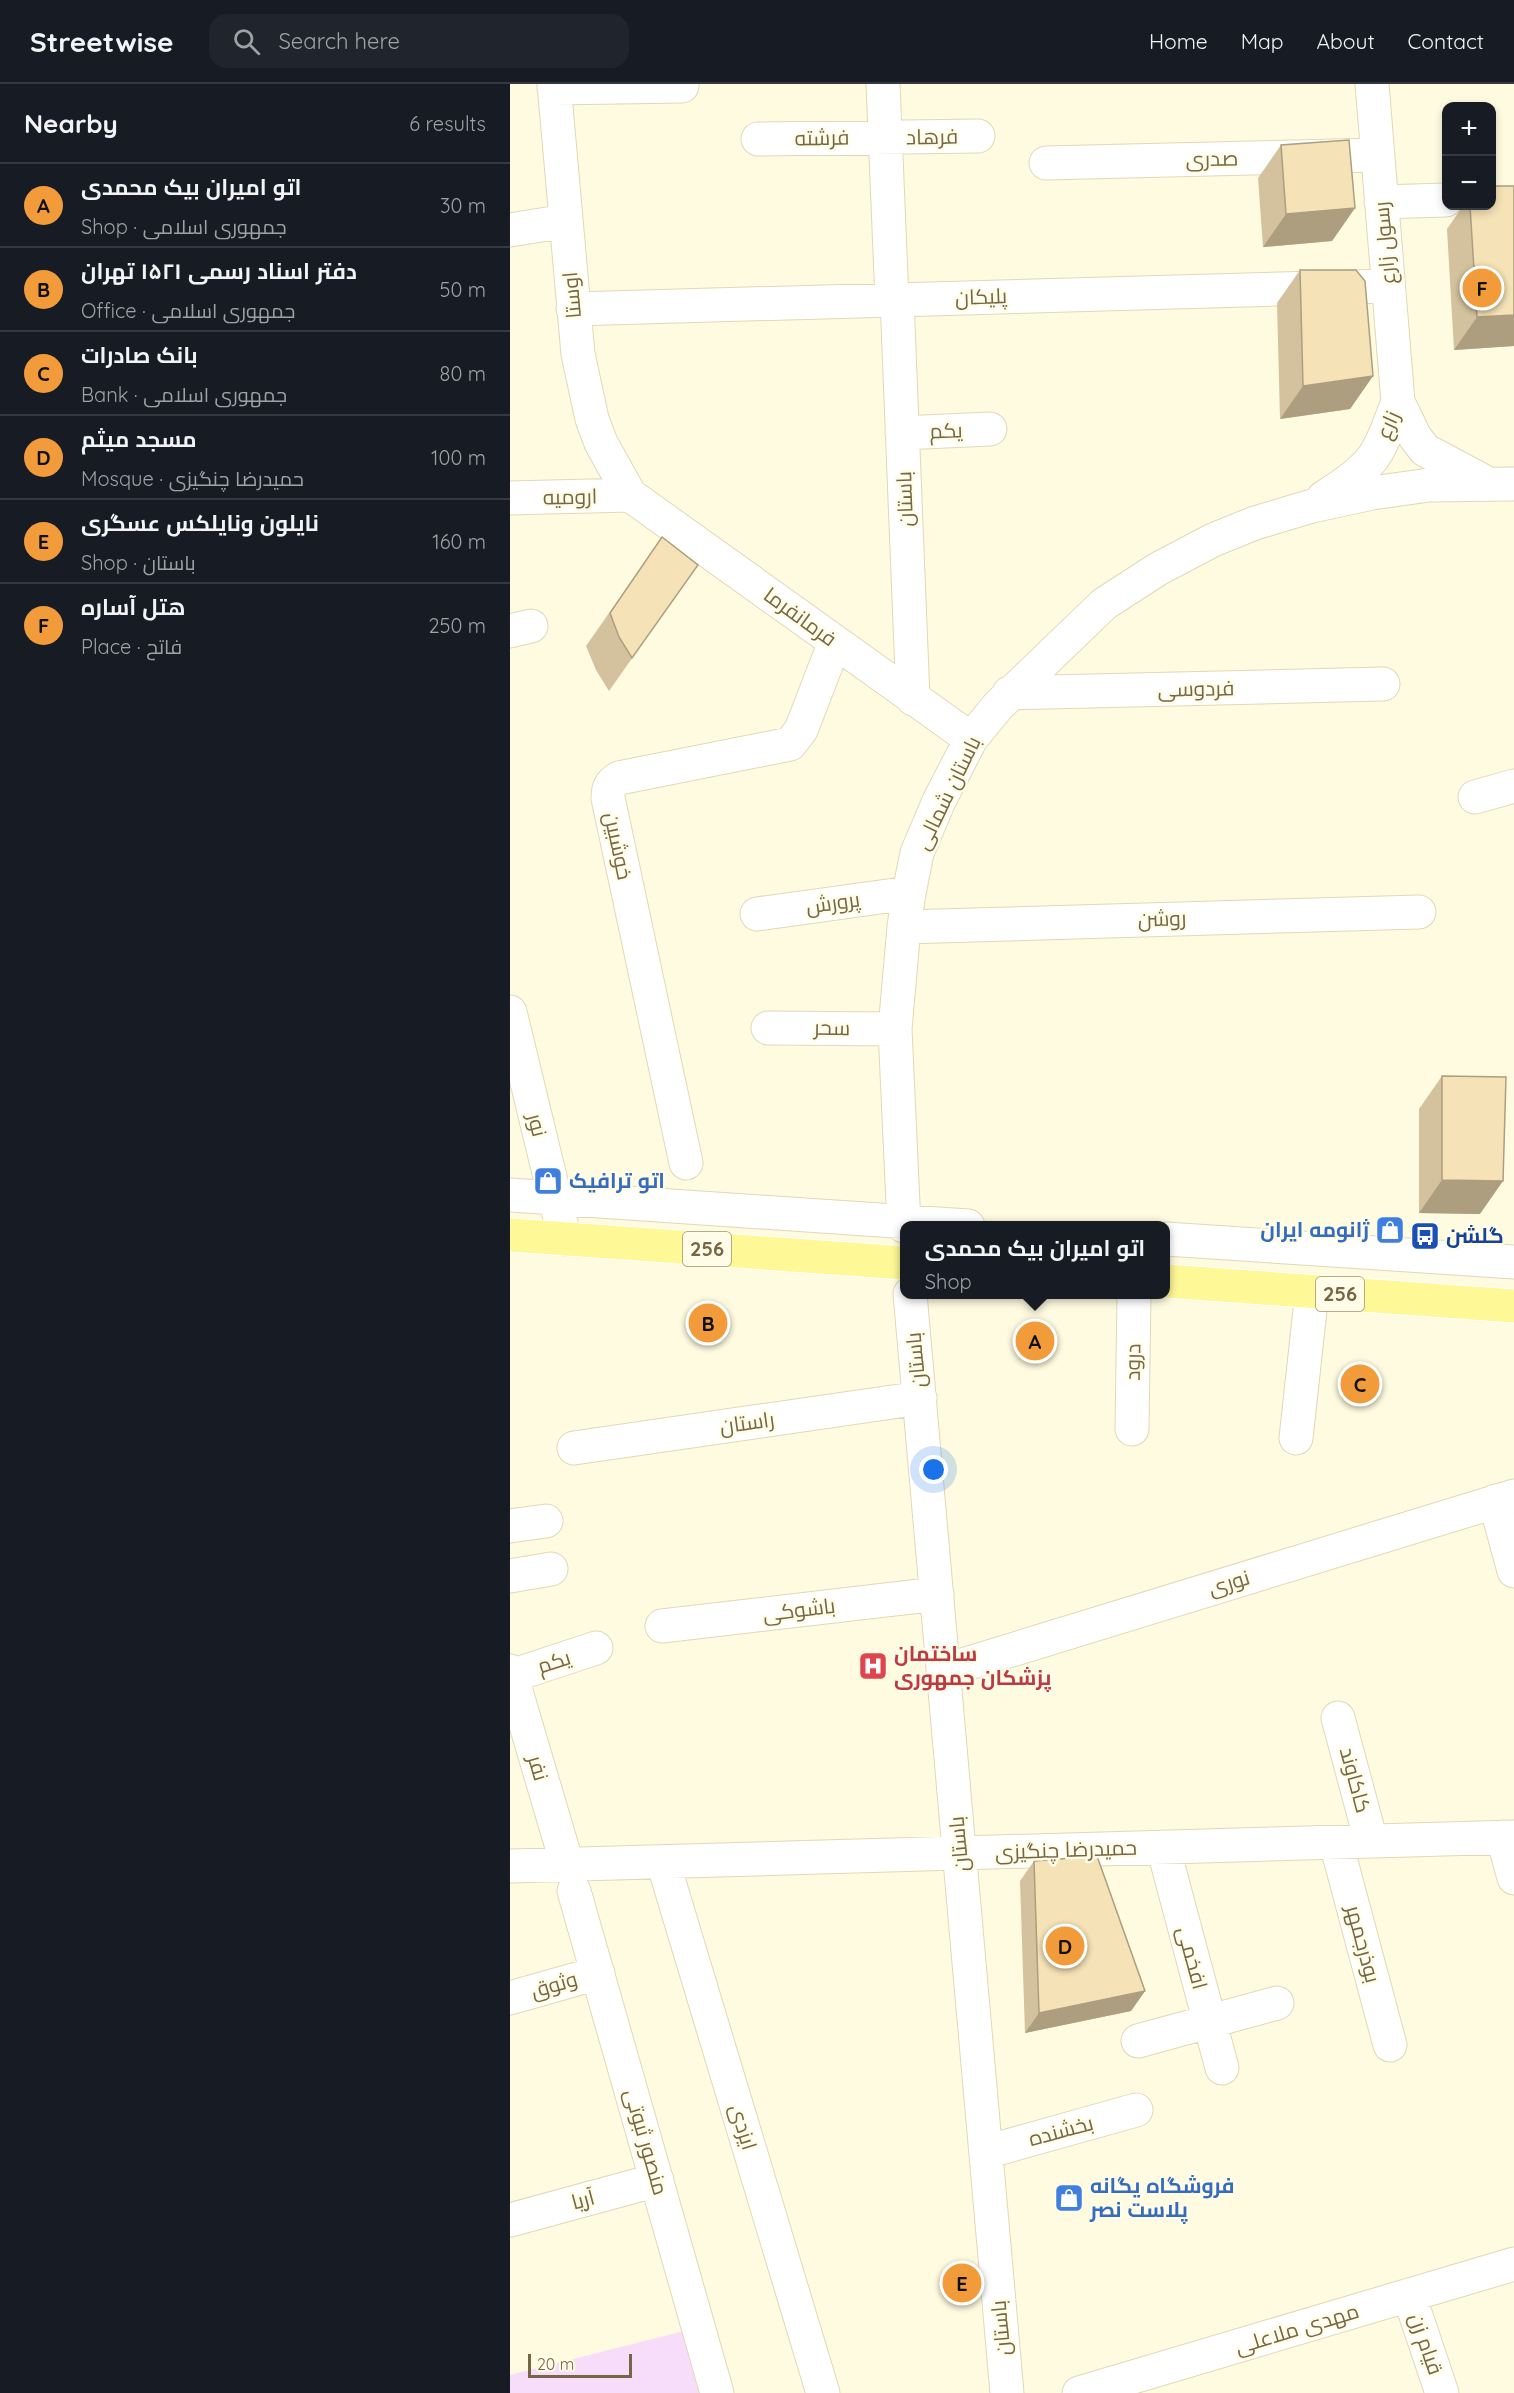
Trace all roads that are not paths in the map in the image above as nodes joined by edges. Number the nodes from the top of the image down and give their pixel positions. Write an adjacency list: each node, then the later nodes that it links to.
1 (883, 84): 6 (street, باستان)
2 (1372, 84): 8 (street, رسول زارع)
3 (554, 86): 4 (street); 12 (street, اوستا)
4 (682, 86)
5 (978, 136): 6 (street, فرهاد)
6 (885, 137): 7 (street, فرشته); 15 (street, باستان)
7 (758, 139)
8 (1378, 155): 9 (street, صدری); 11 (street, رسول زارع)
9 (1046, 163)
10 (1442, 200): 11 (street)
11 (1382, 202): 14 (street, رسول زارع)
12 (566, 221): 13 (street); 16 (street, اوستا)
13 (510, 230)
14 (1389, 286): 15 (street, پلیکان); 17 (street, رسول زارع)
15 (894, 300): 16 (street, پلیکان); 19 (street, باستان)
16 (573, 309): 21 (street, اوستا)
17 (1398, 402): 20 (street, زارع); 23 (street, زارع)
18 (990, 429): 19 (street, یکم)
19 (902, 433): 27 (street, باستان)
20 (1500, 483): 23 (street)
21 (630, 495): 22 (street, ارومیه); 24 (street, فرمانفرما)
22 (510, 498)
23 (1312, 506): 26 (street, باستان شمالی)
24 (835, 642): 27 (street, فرمانفرما); 38 (street, خوشبین)
25 (1383, 684): 26 (street, فردوسی)
26 (1009, 693): 28 (street, باستان شمالی)
27 (912, 699): 28 (street, فرمانفرما)
28 (971, 739): 31 (street, باستان شمالی)
29 (1514, 786): 30 (street)
30 (1475, 797)
31 (909, 893): 33 (street, پرورش); 34 (street, باستان شمالی)
32 (1419, 912): 34 (street, روشن)
33 (758, 914)
34 (904, 927): 37 (street, باستان شمالی)
35 (510, 1012): 40 (street, نور)
36 (768, 1028): 37 (street, سحر)
37 (895, 1029): 41 (street, باستان شمالی)
38 (686, 1163)
39 (510, 1195): 40 (street)
40 (555, 1198): 41 (street); 44 (street, نور)
41 (903, 1213): 42 (street)
42 (943, 1221)
43 (510, 1235): 44 (main road, 256)
44 (565, 1239): 46 (main road, 256)
45 (1170, 1239): 47 (street)
46 (900, 1263)
47 (1514, 1263)
48 (1170, 1281): 49 (main road, 256)
49 (1312, 1292): 52 (main road, 256); 55 (street)
50 (910, 1299): 53 (street, باستان)
51 (1134, 1299): 54 (street, درود)
52 (1514, 1306)
53 (920, 1398): 56 (street, راستان); 63 (street, باستان)
54 (1132, 1428)
55 (1296, 1438)
56 (574, 1448)
57 (1505, 1499): 61 (street); 66 (street, نوری)
58 (546, 1521): 59 (street)
59 (510, 1526)
60 (551, 1569): 62 (street)
61 (1514, 1571)
62 (510, 1576)
63 (937, 1594): 64 (street, باشوکی); 66 (street, باستان)
64 (662, 1626)
65 (596, 1648): 67 (street, یکم)
66 (944, 1671): 73 (street, باستان)
67 (511, 1674): 76 (street, نفر)
68 (1338, 1718): 70 (street, کاکاوند)
69 (1508, 1837): 70 (street, حمیدرضا چنگیزی); 77 (street)
70 (1371, 1841): 71 (street, حمیدرضا چنگیزی)
71 (1336, 1843): 72 (street, حمیدرضا چنگیزی); 83 (street, بوذرجمهر)
72 (1163, 1847): 73 (street, حمیدرضا چنگیزی); 81 (street, افخمی)
73 (959, 1854): 74 (street, حمیدرضا چنگیزی); 86 (street, باستان)
74 (663, 1862): 76 (street, حمیدرضا چنگیزی); 92 (street, ایزدی)
75 (510, 1866): 76 (street, حمیدرضا چنگیزی)
76 (570, 1878): 78 (street, منصور ثبوتی)
77 (1514, 1878)
78 (598, 1973): 79 (street, وثوق); 87 (street, منصور ثبوتی)
79 (510, 1998)
80 (1277, 2003): 81 (street)
81 (1210, 2022): 82 (street); 84 (street, افخمی)
82 (1138, 2041)
83 (1390, 2045)
84 (1222, 2068)
85 (1136, 2110): 86 (street, بخشنده)
86 (986, 2152): 93 (street, باستان)
87 (657, 2180): 88 (street, آریا); 91 (street, منصور ثبوتی)
88 (510, 2220)
89 (1512, 2273): 90 (street, مهدی ملاعلی)
90 (1409, 2295): 94 (street, مهدی ملاعلی); 95 (street, قیام زن)
91 (717, 2393)
92 (823, 2393)
93 (1007, 2393)
94 (1079, 2393)
95 (1442, 2393)

